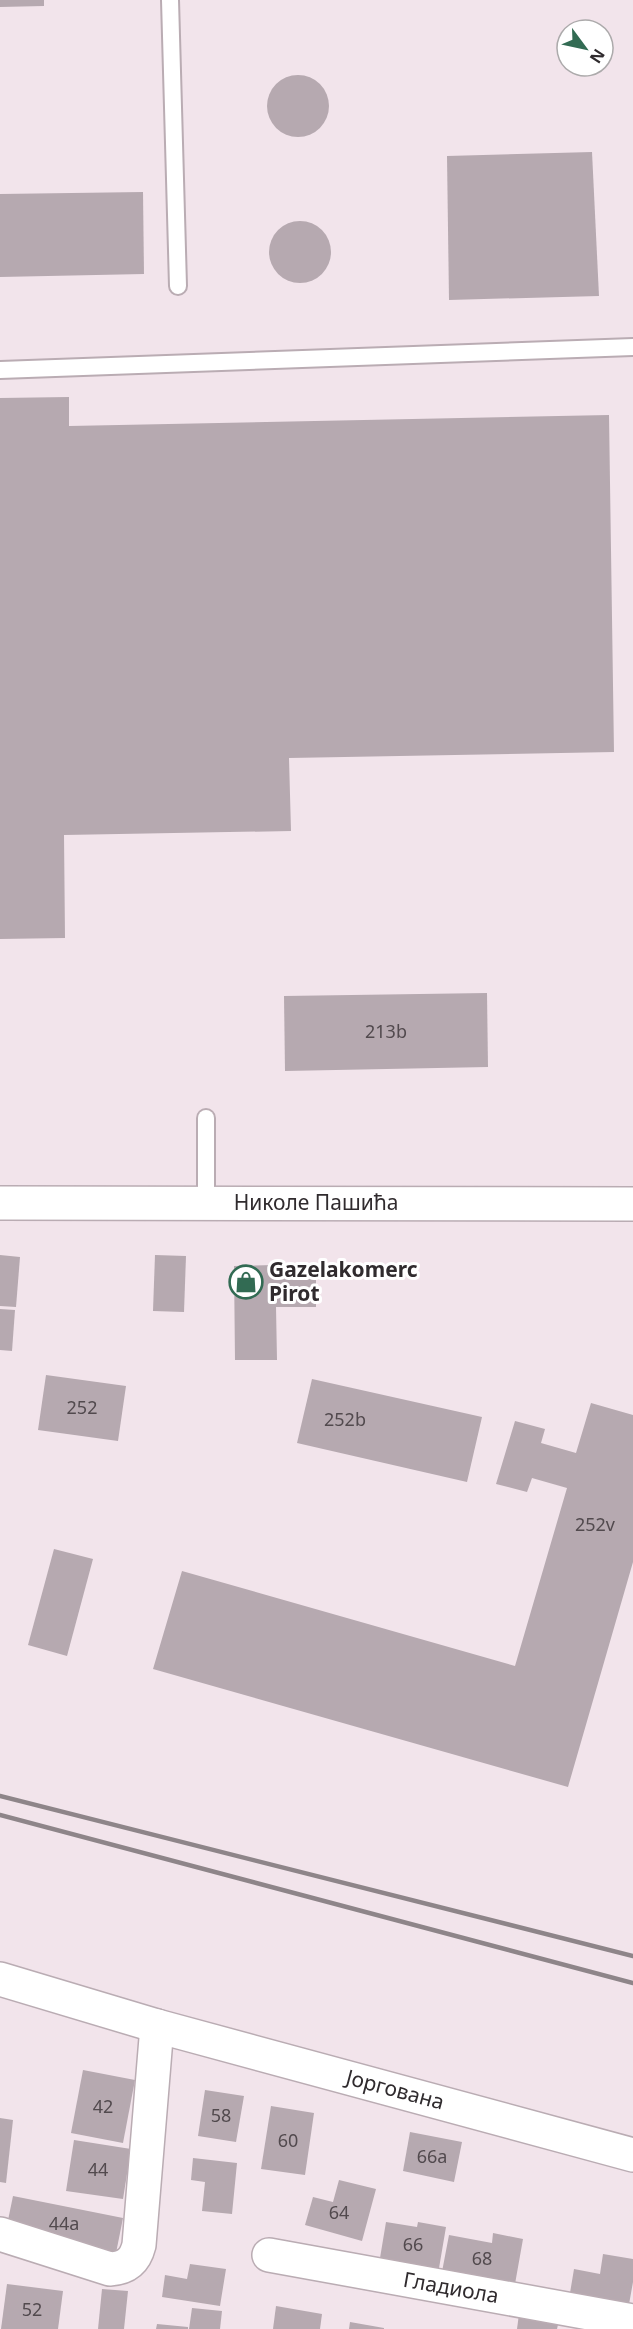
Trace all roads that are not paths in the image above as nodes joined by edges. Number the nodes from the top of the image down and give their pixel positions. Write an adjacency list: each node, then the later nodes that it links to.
1 (170, 0): 2 (lane)
2 (178, 286)
3 (633, 347): 4 (lane)
4 (0, 370)
5 (206, 1118): 7 (lane)
6 (0, 1203): 7 (street, Николе Пашића)
7 (206, 1203): 8 (street, Николе Пашића)
8 (633, 1204)
9 (0, 1979): 10 (street, Јоргована)
10 (157, 2026): 11 (street, Јоргована); 12 (street)
11 (633, 2155)
12 (0, 2234)
13 (269, 2255): 14 (street, Гладиола)
14 (633, 2321)

